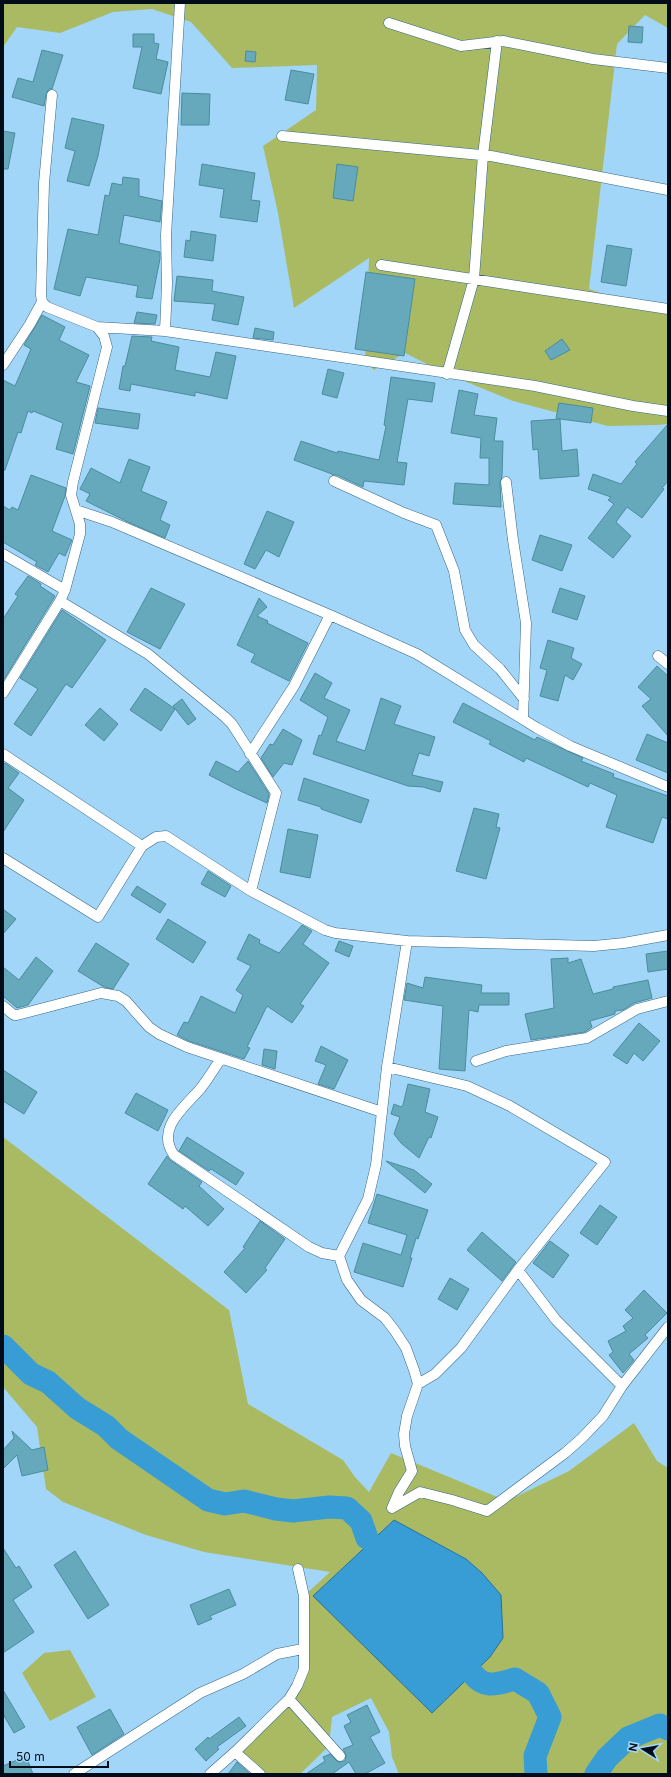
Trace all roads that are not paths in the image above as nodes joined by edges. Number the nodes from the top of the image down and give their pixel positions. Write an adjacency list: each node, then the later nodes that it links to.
1 (180, 3): 14 (street)
2 (389, 23): 3 (street)
3 (497, 41): 4 (street); 7 (street)
4 (668, 68)
5 (52, 95): 11 (street)
6 (282, 136): 7 (street)
7 (483, 155): 8 (street); 10 (street)
8 (668, 190)
9 (381, 265): 10 (street)
10 (474, 279): 12 (street); 16 (street)
11 (42, 302): 13 (street); 15 (street)
12 (668, 309)
13 (97, 327): 14 (street); 20 (street)
14 (165, 331): 16 (street)
15 (3, 365)
16 (447, 374): 17 (street)
17 (668, 411)
18 (334, 481): 28 (street)
19 (506, 482): 28 (street)
20 (76, 510): 22 (street); 24 (street)
21 (3, 554): 22 (street)
22 (65, 590): 23 (street)
23 (60, 601): 27 (street); 31 (street)
24 (330, 616): 29 (street); 31 (street)
25 (658, 656): 26 (street)
26 (668, 664)
27 (3, 692)
28 (524, 699): 29 (street)
29 (523, 718): 32 (street)
30 (3, 754): 33 (street)
31 (250, 754): 35 (street)
32 (668, 787)
33 (142, 846): 34 (street); 35 (street)
34 (3, 858)
35 (251, 891): 37 (street)
36 (668, 935): 37 (street)
37 (407, 942): 42 (street)
38 (668, 1001): 41 (street)
39 (3, 1006): 40 (street)
40 (220, 1060): 43 (street); 44 (street)
41 (476, 1061)
42 (387, 1067): 43 (street); 45 (street)
43 (382, 1112): 44 (street)
44 (339, 1256): 47 (street)
45 (518, 1270): 47 (street); 48 (street)
46 (668, 1327): 48 (street)
47 (418, 1384): 48 (street)
48 (622, 1386)
49 (298, 1569): 50 (street)
50 (303, 1649): 51 (street); 54 (street)
51 (289, 1699): 52 (street); 53 (street)
52 (235, 1752): 55 (street); 56 (street)
53 (340, 1756)
54 (74, 1774)
55 (210, 1774)
56 (260, 1774)

